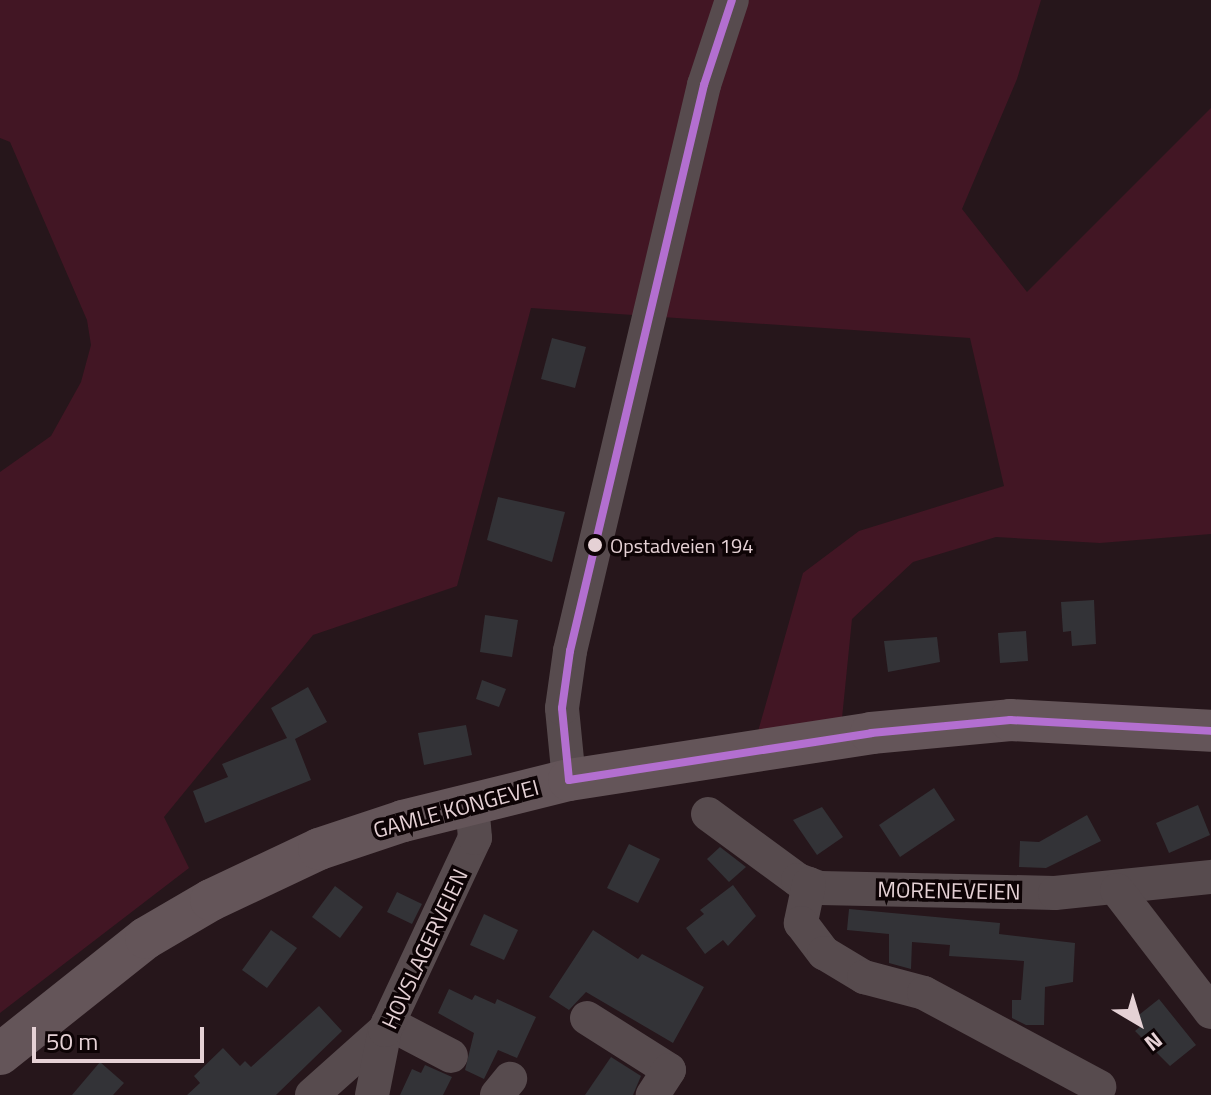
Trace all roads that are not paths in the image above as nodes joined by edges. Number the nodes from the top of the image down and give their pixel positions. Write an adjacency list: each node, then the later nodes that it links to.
1 (732, 0): 3 (street)
2 (1211, 731): 3 (main road, GAMLE KONGEVEI)
3 (569, 780): 4 (main road, GAMLE KONGEVEI)
4 (472, 804): 11 (street, HOVSLAGERVEIEN); 12 (main road, GAMLE KONGEVEI)
5 (708, 814): 7 (street, MORENEVEIEN)
6 (1211, 877): 8 (street, MORENEVEIEN)
7 (809, 884): 8 (street, MORENEVEIEN); 14 (street)
8 (1117, 890): 9 (street)
9 (1211, 1012)
10 (587, 1018): 17 (street)
11 (386, 1027): 13 (street); 15 (street); 16 (street, HOVSLAGERVEIEN)
12 (0, 1054)
13 (451, 1056)
14 (1099, 1087)
15 (312, 1095)
16 (372, 1095)
17 (653, 1095)

